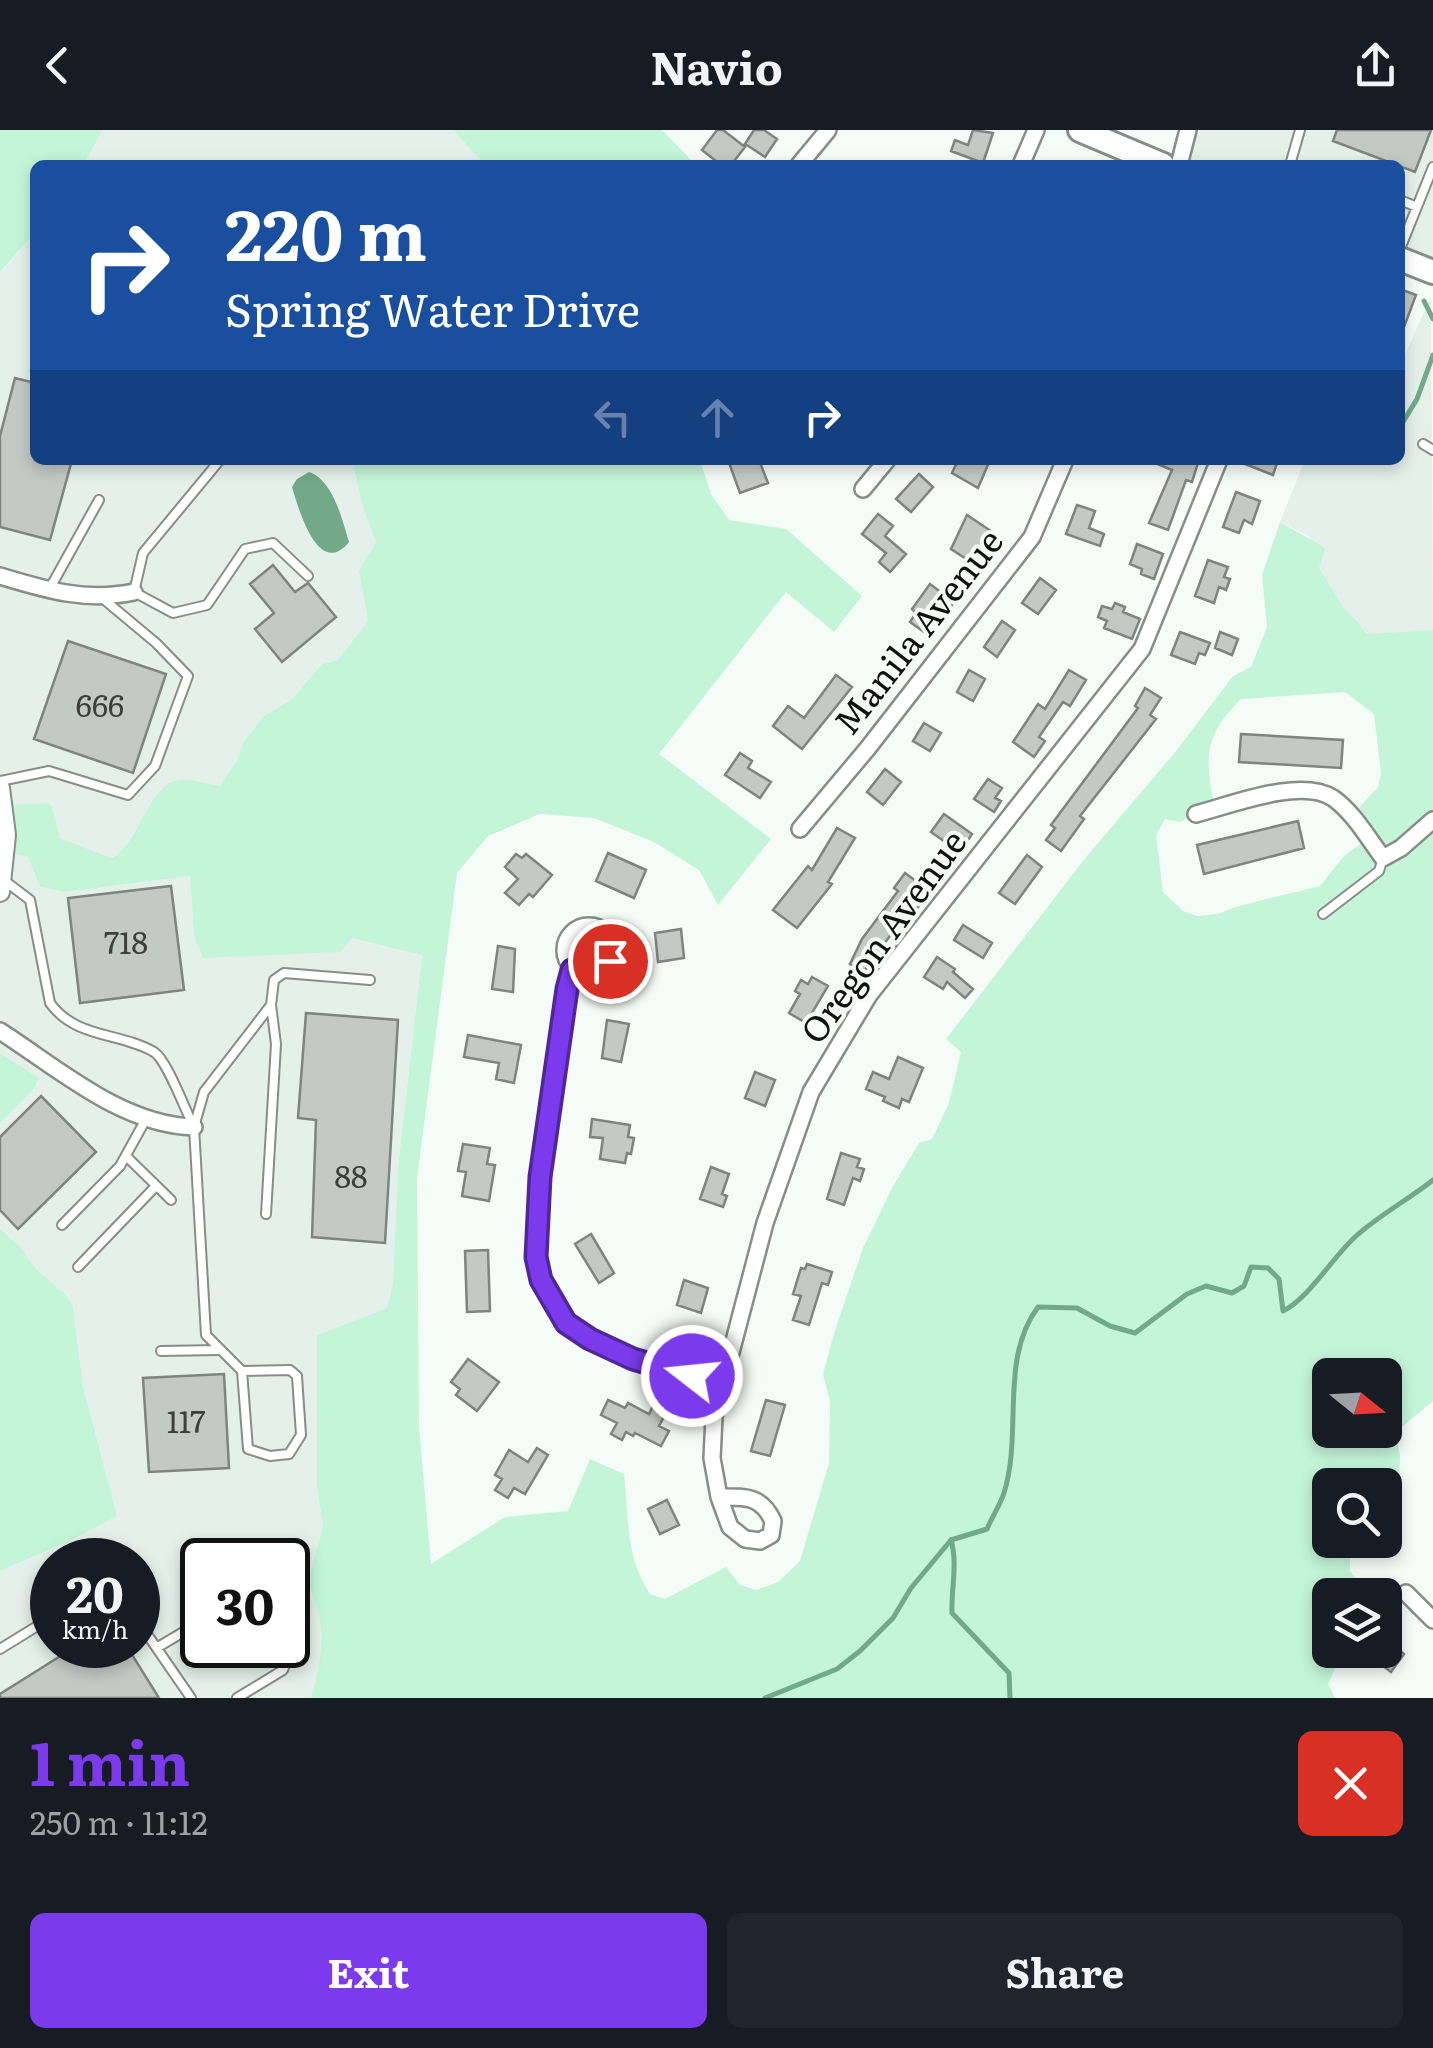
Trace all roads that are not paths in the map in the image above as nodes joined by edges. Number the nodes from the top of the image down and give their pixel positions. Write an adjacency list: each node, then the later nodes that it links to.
1 (828, 130): 6 (street)
2 (1036, 130): 7 (street)
3 (1080, 130): 8 (main road)
4 (1188, 130): 9 (street)
5 (1300, 130): 10 (lane)
6 (803, 160)
7 (1023, 160)
8 (1151, 160)
9 (1180, 160)
10 (1291, 160)
11 (1433, 167): 13 (lane)
12 (1405, 202): 13 (lane)
13 (1417, 207): 14 (lane)
14 (1405, 237)
15 (1405, 260): 16 (main road)
16 (1433, 272)
17 (1423, 444): 18 (lane)
18 (1433, 450)
19 (216, 465): 28 (lane)
20 (883, 465): 23 (street)
21 (1063, 465): 33 (street, Manila Avenue)
22 (1217, 465): 52 (street, Oregon Avenue)
23 (863, 489)
24 (99, 500): 27 (lane)
25 (0, 576): 27 (street)
26 (308, 576): 28 (lane)
27 (48, 591): 29 (street)
28 (134, 592): 29 (street)
29 (100, 597): 30 (lane)
30 (0, 784): 35 (street)
31 (1196, 814): 34 (street)
32 (1433, 820): 34 (street)
33 (800, 829)
34 (1383, 858): 36 (lane)
35 (1, 885): 42 (lane)
36 (1323, 914)
37 (572, 970): 52 (street)
38 (370, 980): 39 (lane)
39 (272, 1005): 42 (lane); 46 (lane)
40 (0, 1031): 41 (street)
41 (146, 1119): 42 (street); 43 (lane)
42 (194, 1127): 49 (lane)
43 (126, 1156): 44 (lane); 47 (lane)
44 (156, 1186): 45 (lane); 48 (lane)
45 (170, 1200)
46 (266, 1214)
47 (62, 1224)
48 (78, 1267)
49 (218, 1350): 50 (lane); 51 (lane)
50 (161, 1351)
51 (242, 1371): 51 (lane)
52 (722, 1384): 53 (street, Oregon Avenue)
53 (719, 1498)
54 (1406, 1593): 55 (street)
55 (1433, 1620)
56 (30, 1631): 57 (lane)
57 (0, 1649)
58 (160, 1651): 60 (lane)
59 (283, 1668): 61 (lane)
60 (191, 1698)
61 (237, 1698)

